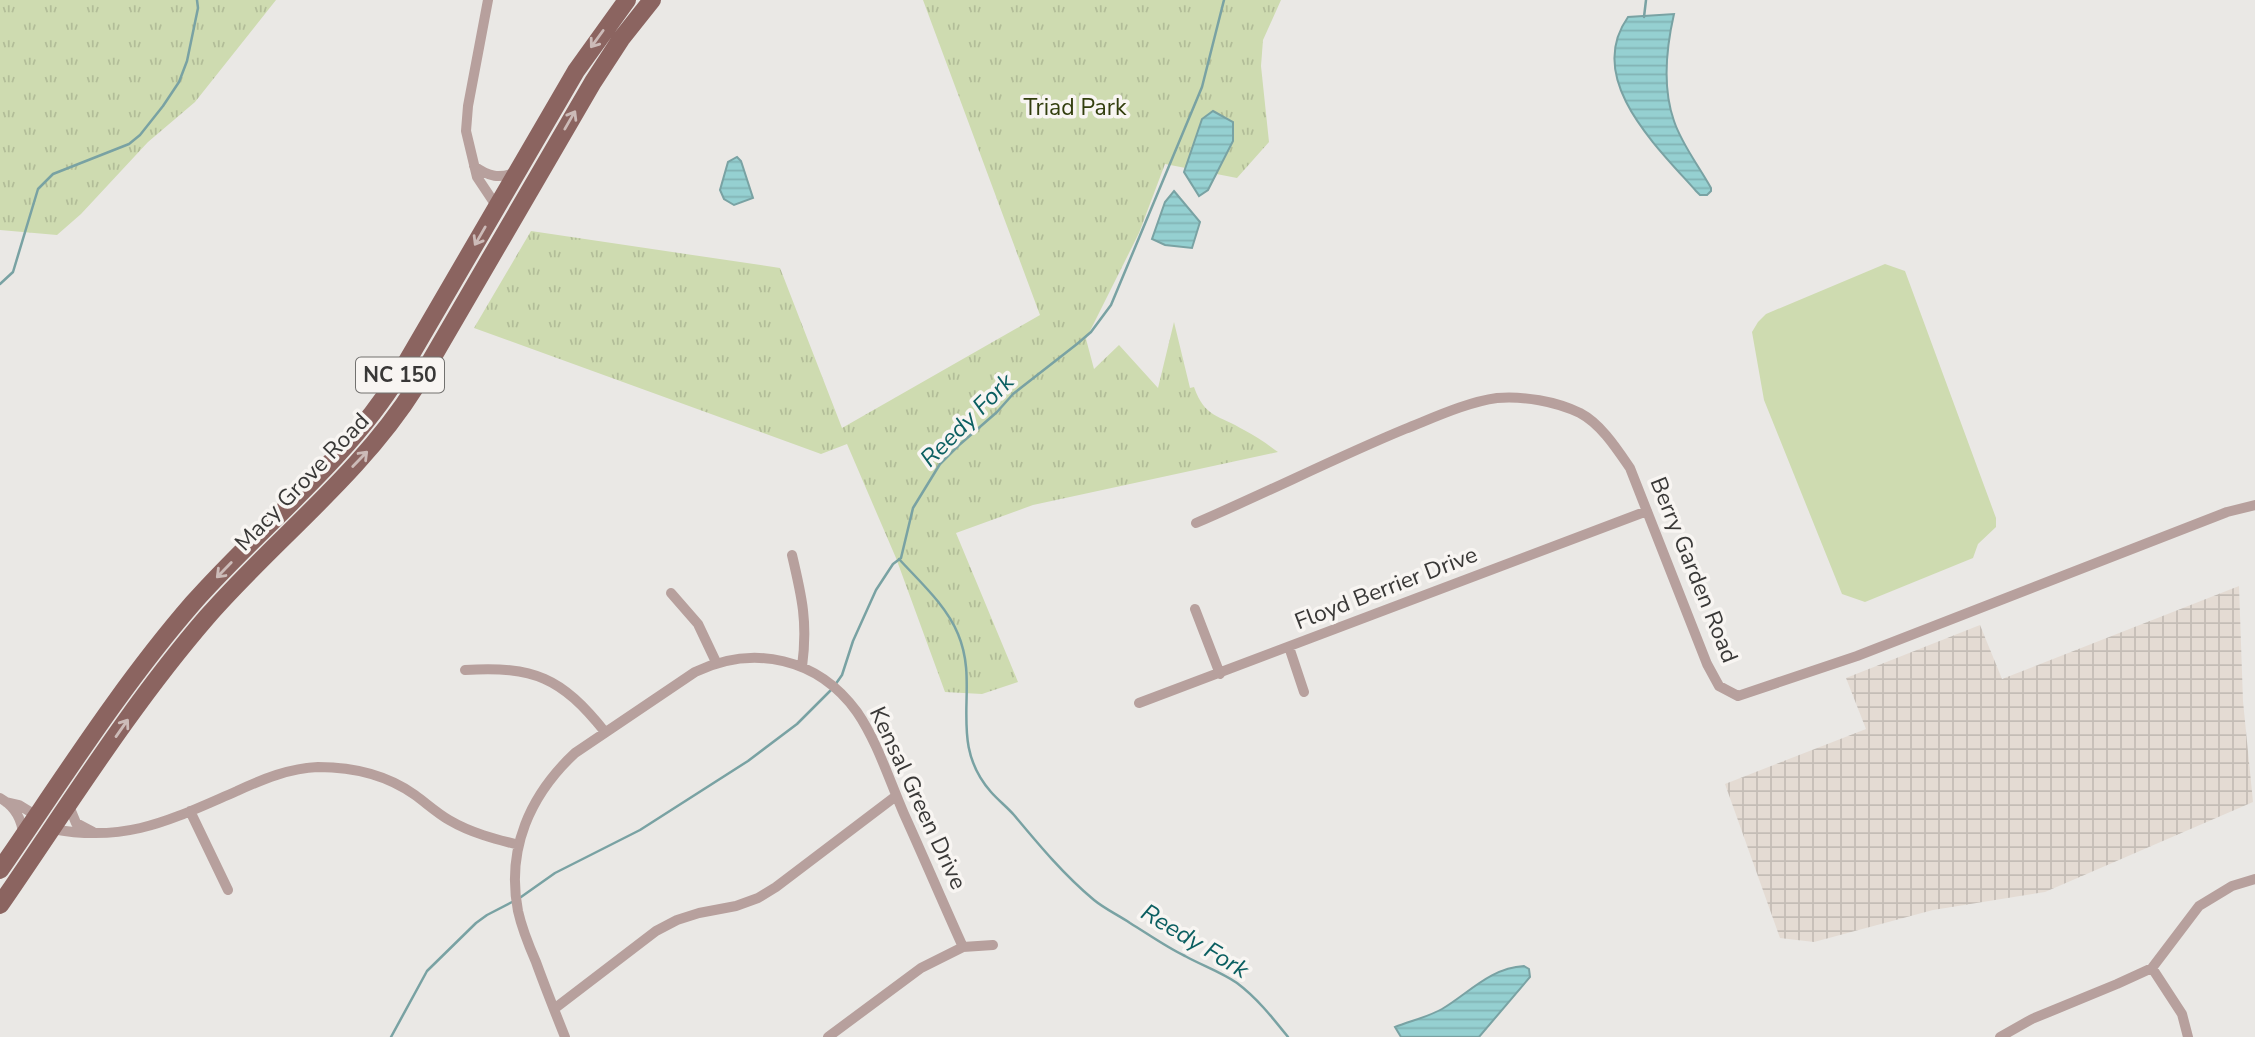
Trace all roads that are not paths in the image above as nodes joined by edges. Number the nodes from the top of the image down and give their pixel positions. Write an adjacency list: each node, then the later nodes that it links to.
1 (488, 0): 5 (street)
2 (626, 0): 4 (main road, Macy Grove Road / NC 150, one-way to 4)
3 (652, 0): 7 (main road, Macy Grove Road / NC 150, one-way to 3)
4 (576, 71): 6 (main road, Macy Grove Road / NC 150); 7 (main road)
5 (474, 166): 6 (street); 8 (street)
6 (517, 172): 8 (main road, Macy Grove Road / NC 150)
7 (522, 203): 14 (main road, Macy Grove Road / NC 150, one-way to 7)
8 (497, 206): 9 (main road, Macy Grove Road / NC 150, one-way to 9)
9 (333, 458): 14 (main road); 23 (main road, Macy Grove Road / NC 150, one-way to 23)
10 (2255, 505): 11 (street, Berry Garden Road)
11 (1647, 511): 12 (street, Berry Garden Road); 17 (street, Floyd Berrier Drive)
12 (1196, 523)
13 (792, 555): 19 (street)
14 (261, 560): 28 (main road, Macy Grove Road / NC 150, one-way to 14)
15 (671, 593): 18 (street)
16 (1195, 609): 21 (street)
17 (1289, 648): 21 (street, Floyd Berrier Drive); 22 (street)
18 (716, 662): 19 (street, Kensal Green Drive); 25 (street, Kensal Green Drive)
19 (802, 667): 26 (street, Kensal Green Drive)
20 (465, 670): 25 (street)
21 (1220, 674): 24 (street, Floyd Berrier Drive)
22 (1304, 692)
23 (119, 697): 30 (main road, Macy Grove Road / NC 150); 31 (main road)
24 (1139, 703)
25 (605, 732): 34 (street, Kensal Green Drive)
26 (896, 796): 41 (street, Kensal Green Drive); 43 (street)
27 (3, 799): 30 (street); 33 (street)
28 (68, 806): 31 (main road, Macy Grove Road / NC 150); 32 (street)
29 (190, 811): 32 (street); 34 (street); 37 (street)
30 (37, 816): 33 (main road, Macy Grove Road / NC 150); 38 (main road)
31 (52, 829): 32 (street); 39 (main road, Macy Grove Road / NC 150)
32 (96, 833)
33 (24, 836): 35 (main road, Macy Grove Road / NC 150)
34 (519, 845): 43 (street, Kensal Green Drive)
35 (0, 870)
36 (2255, 879): 42 (street)
37 (228, 890)
38 (0, 894)
39 (0, 905)
40 (993, 945): 41 (street)
41 (963, 947): 45 (street)
42 (2151, 968): 46 (street); 47 (street)
43 (554, 1009): 44 (street, Kensal Green Drive)
44 (565, 1037)
45 (828, 1037)
46 (2000, 1037)
47 (2188, 1037)

